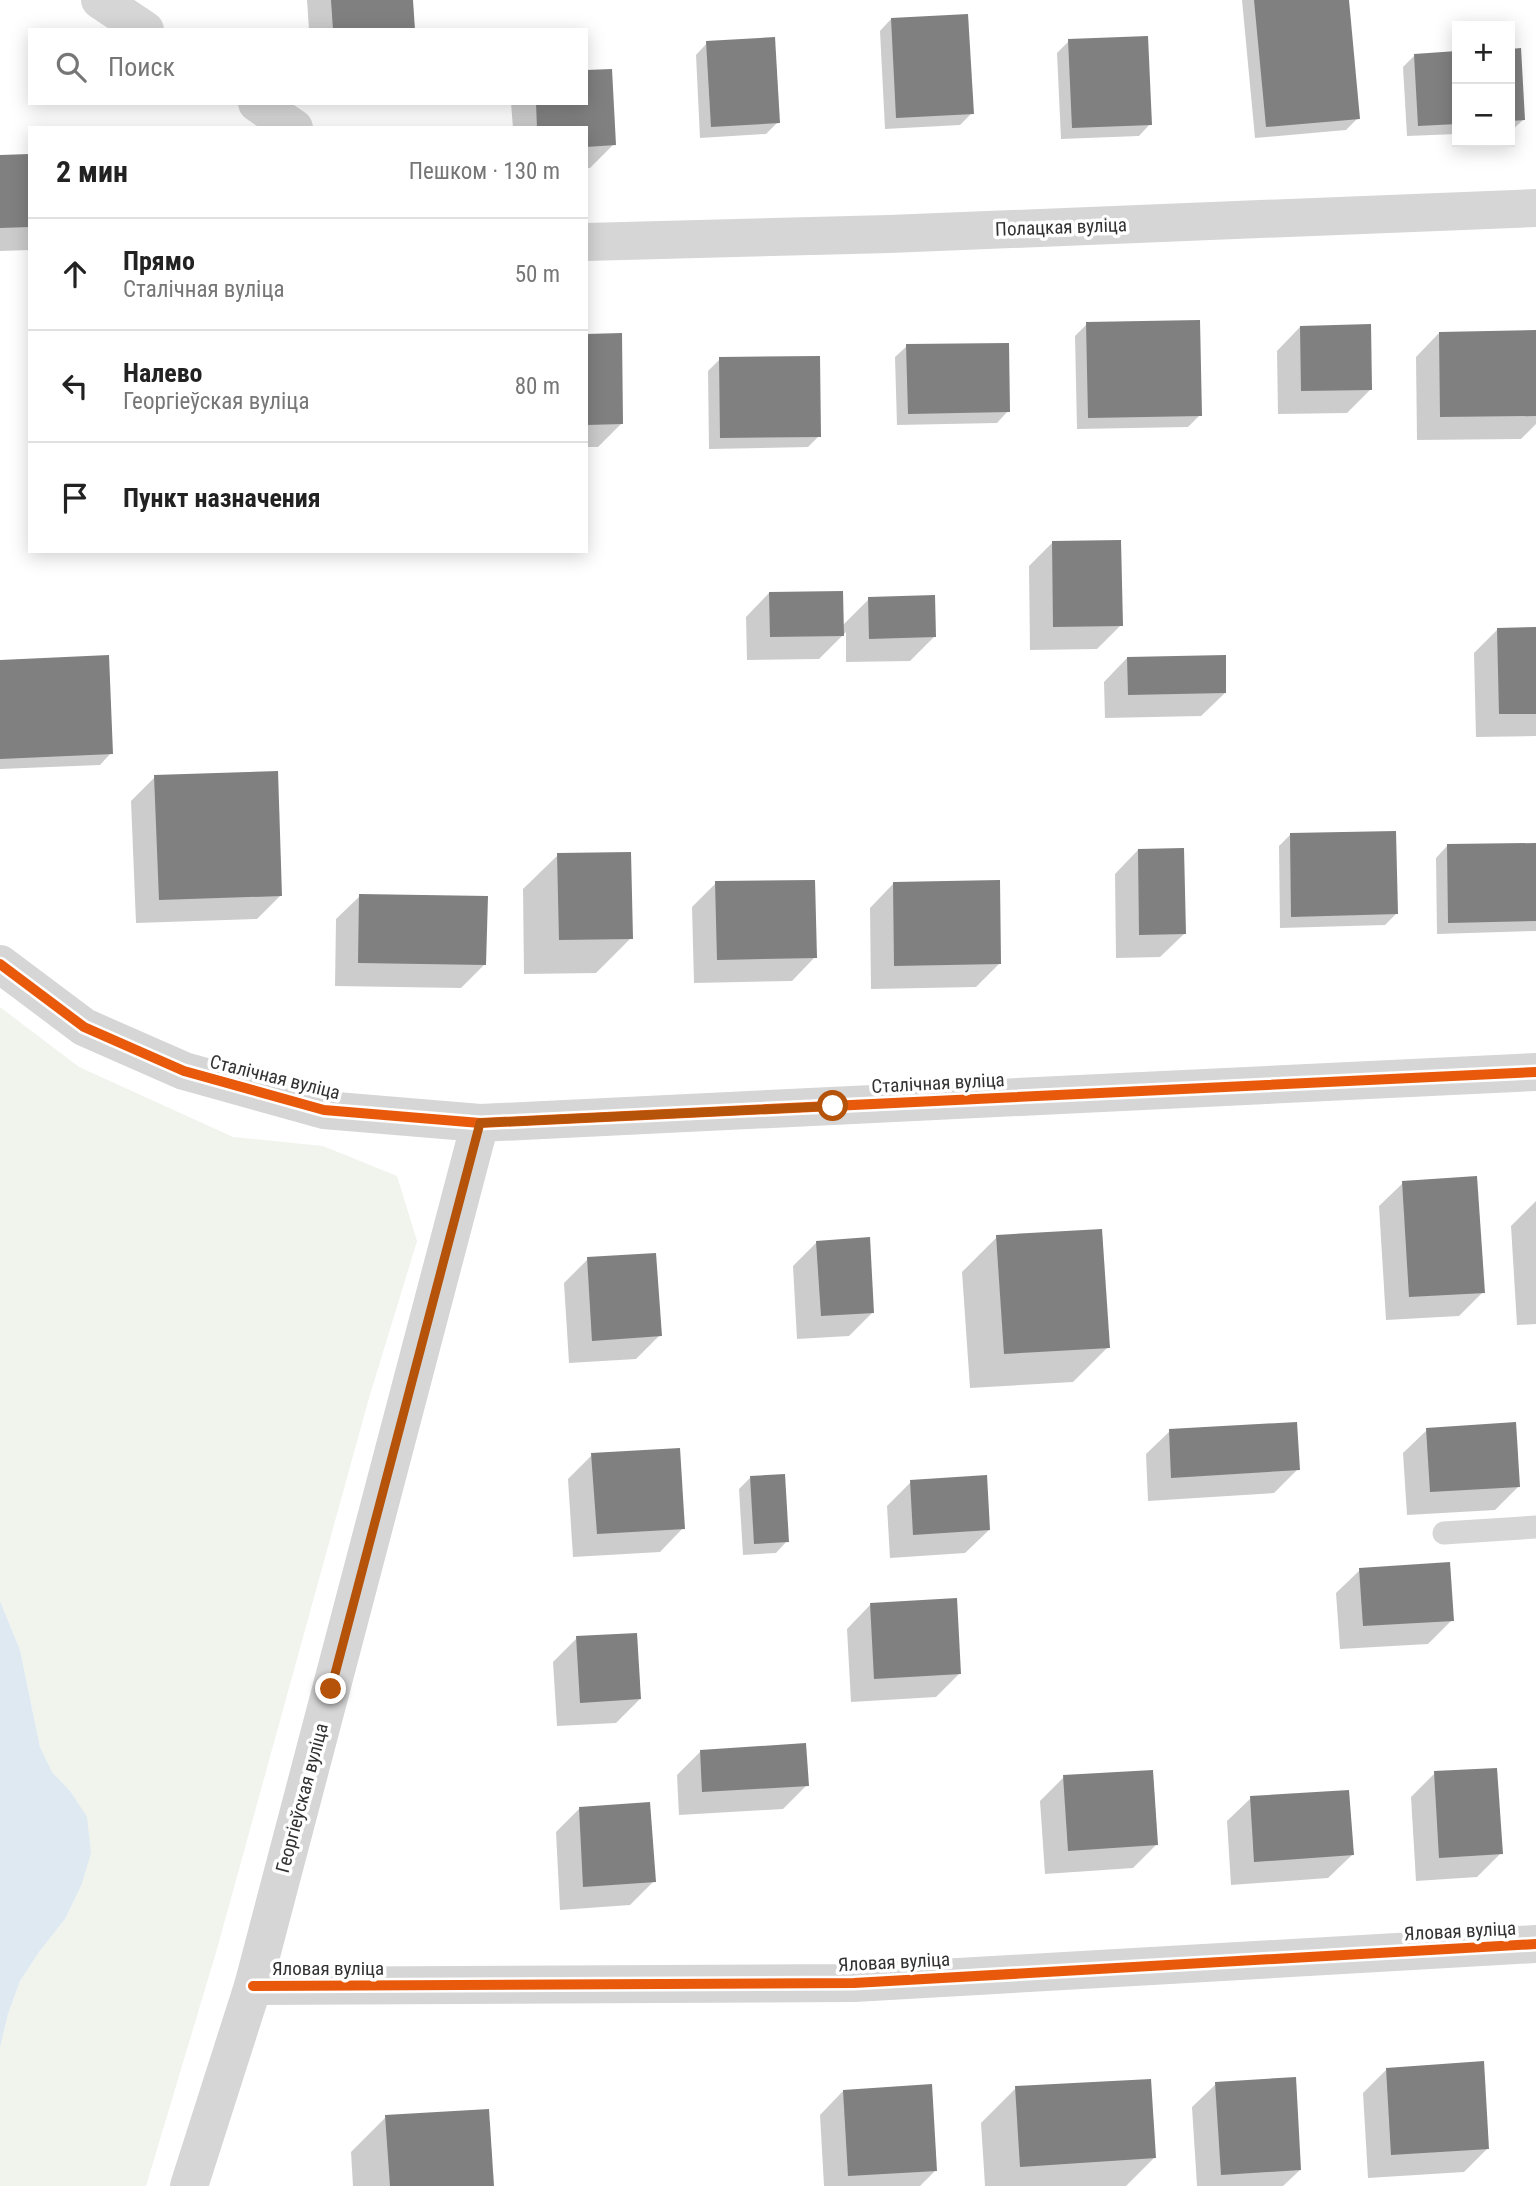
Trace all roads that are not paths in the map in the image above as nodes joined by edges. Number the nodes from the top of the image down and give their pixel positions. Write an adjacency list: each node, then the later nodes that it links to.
1 (100, 0): 2 (street)
2 (142, 28)
3 (260, 105): 4 (street)
4 (291, 126)
5 (1536, 208): 6 (street, Полацкая вуліца)
6 (588, 242)
7 (0, 964): 9 (street, Сталічная вуліца)
8 (1536, 1072): 9 (street, Сталічная вуліца)
9 (480, 1123): 13 (street, Георгіеўская вуліца)
10 (1536, 1527): 11 (lane)
11 (1444, 1533)
12 (1536, 1944): 13 (street, Яловая вуліца)
13 (253, 1986): 14 (street, Георгіеўская вуліца)
14 (189, 2186)

